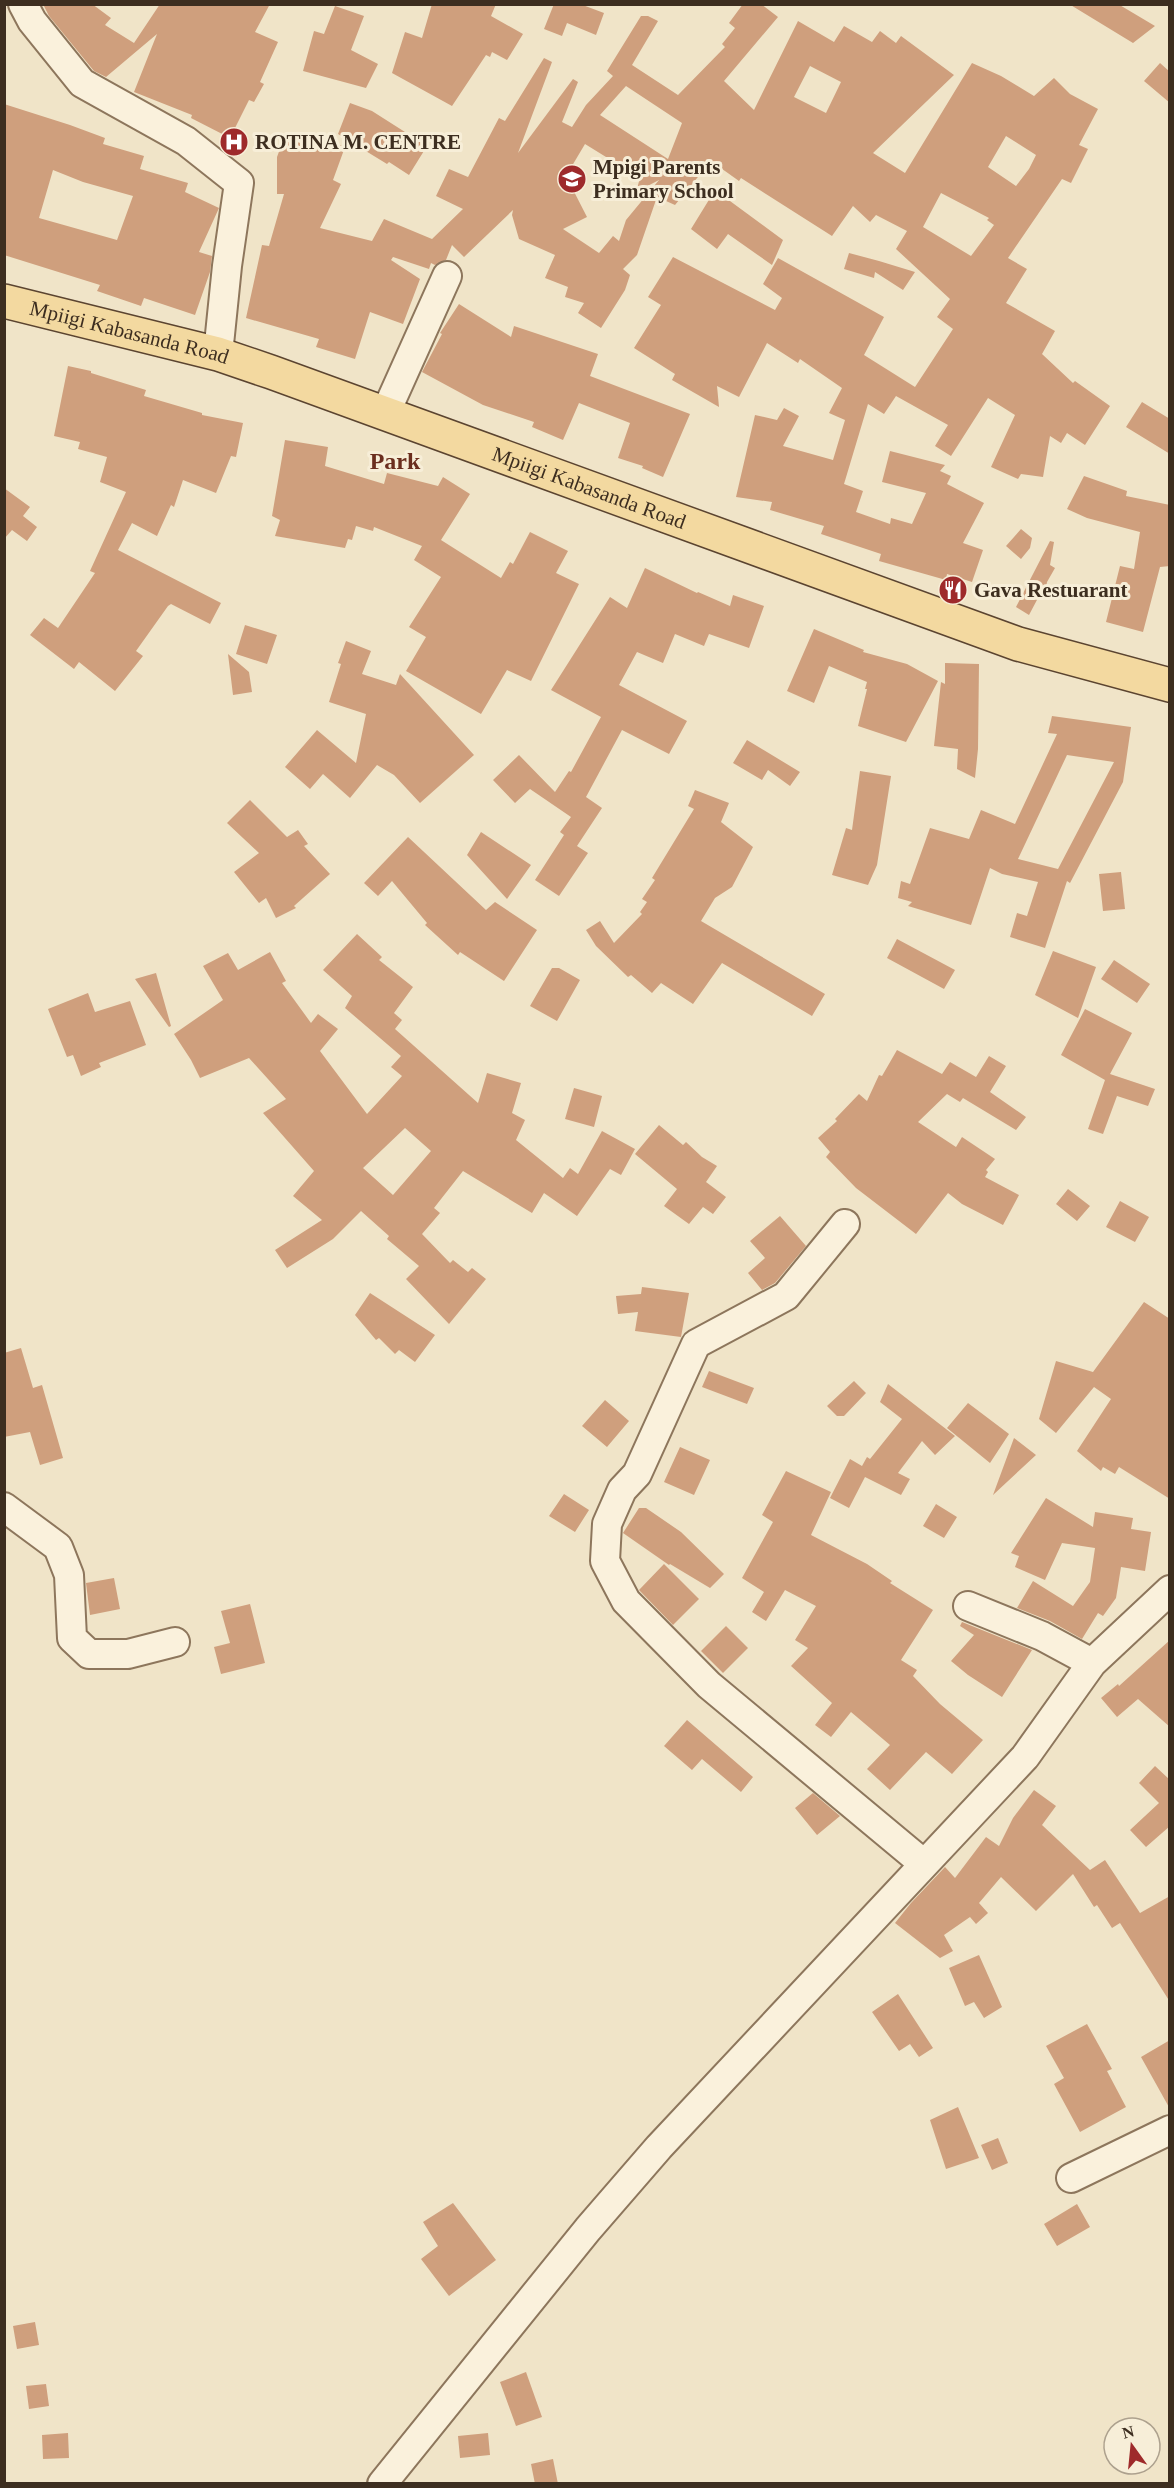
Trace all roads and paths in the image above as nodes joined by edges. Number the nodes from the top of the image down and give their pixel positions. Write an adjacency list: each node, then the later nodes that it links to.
1 (23, 4): 4 (street)
2 (447, 276): 5 (street)
3 (4, 301): 4 (main road, Mpiigi Kabasanda Road)
4 (219, 354): 5 (main road, Mpiigi Kabasanda Road)
5 (385, 414): 6 (main road, Mpiigi Kabasanda Road)
6 (1170, 685)
7 (845, 1224): 13 (street)
8 (4, 1507): 11 (street)
9 (1170, 1590): 12 (street)
10 (968, 1606): 12 (street)
11 (175, 1642)
12 (1092, 1663): 13 (street)
13 (924, 1864): 16 (street)
14 (1170, 2130): 15 (street)
15 (1071, 2178)
16 (382, 2484)

